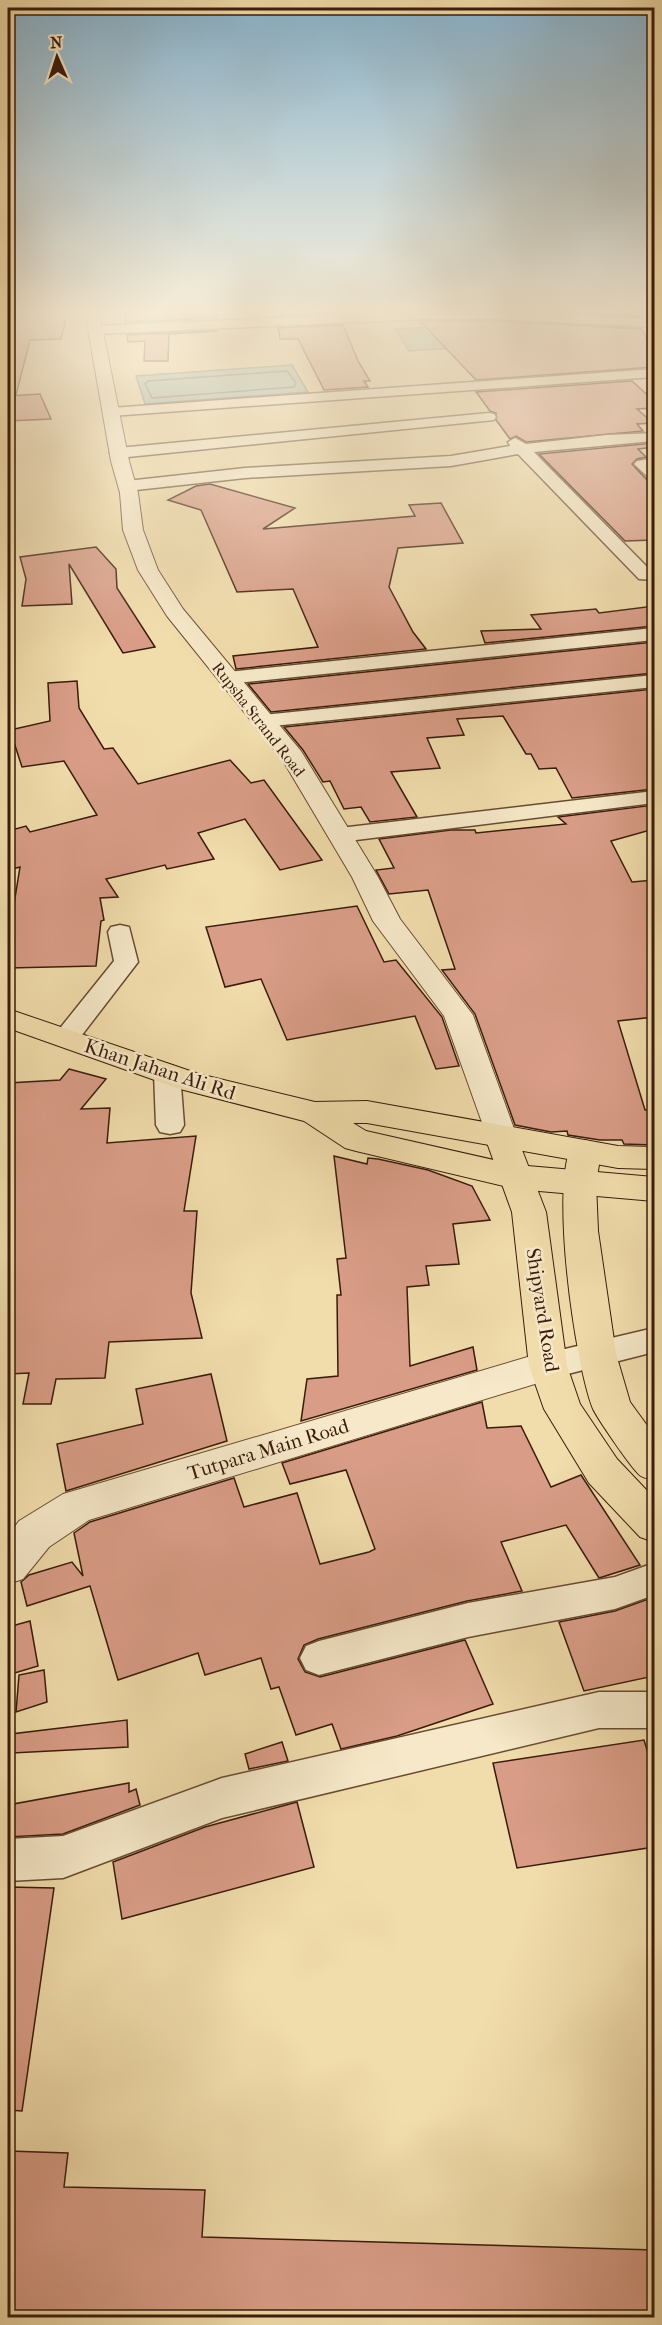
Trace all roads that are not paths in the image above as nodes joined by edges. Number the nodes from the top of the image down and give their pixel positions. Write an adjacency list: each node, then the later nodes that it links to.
1 (112, 420): 6 (street, Rupsha Strand Road)
2 (494, 420): 3 (street)
3 (498, 425): 5 (street); 6 (street)
4 (654, 437): 5 (street)
5 (523, 449): 9 (street); 10 (street)
6 (118, 453): 9 (street, Rupsha Strand Road)
7 (654, 463): 8 (street)
8 (654, 475)
9 (127, 486): 12 (street, Rupsha Strand Road)
10 (651, 577)
11 (654, 634): 12 (street)
12 (228, 678): 14 (street, Rupsha Strand Road)
13 (654, 681): 14 (street)
14 (263, 721): 16 (street, Rupsha Strand Road)
15 (654, 797): 16 (street)
16 (340, 835): 23 (street, Rupsha Strand Road)
17 (120, 932): 19 (street)
18 (8, 1018): 19 (main road, Khan Jahan Ali Rd)
19 (66, 1038): 20 (main road, Khan Jahan Ali Rd)
20 (167, 1073): 21 (main road, Khan Jahan Ali Rd); 22 (street)
21 (315, 1113): 23 (main road, Khan Jahan Ali Rd); 26 (main road, Khan Jahan Ali Rd)
22 (170, 1125)
23 (501, 1137): 25 (main road, Khan Jahan Ali Rd); 26 (main road, Shipyard Road)
24 (654, 1158): 25 (main road)
25 (582, 1167): 26 (main road, Khan Jahan Ali Rd); 27 (main road); 29 (main road)
26 (516, 1178): 30 (main road, Shipyard Road)
27 (654, 1189)
28 (654, 1340): 29 (street)
29 (597, 1354): 30 (street); 31 (main road)
30 (548, 1366): 32 (main road, Shipyard Road); 33 (street, Tutpara Main Road)
31 (654, 1464)
32 (654, 1525)
33 (8, 1566)
34 (654, 1579): 35 (street)
35 (319, 1658)
36 (654, 1710): 37 (street)
37 (8, 1860)

